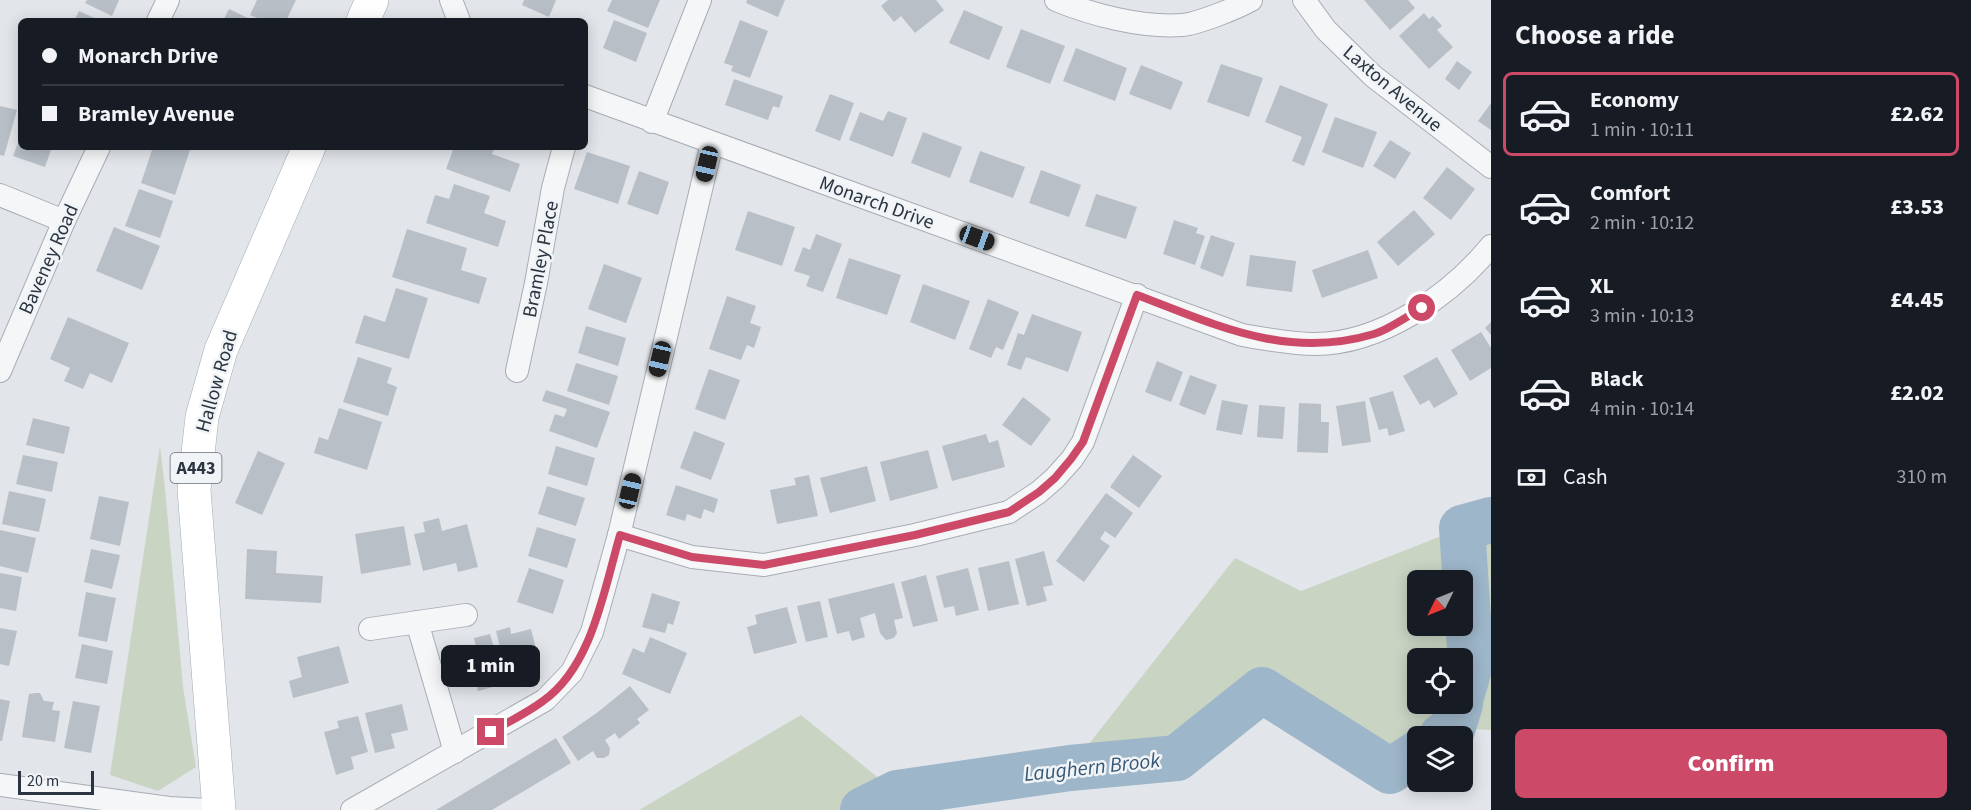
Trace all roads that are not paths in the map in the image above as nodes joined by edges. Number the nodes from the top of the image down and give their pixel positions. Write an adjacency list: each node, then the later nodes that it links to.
1 (168, 0): 8 (street)
2 (372, 0): 9 (main road)
3 (451, 0): 10 (street)
4 (700, 0): 12 (street)
5 (1056, 0): 6 (street)
6 (1251, 0)
7 (1304, 0): 17 (street, Laxton Avenue)
8 (159, 18)
9 (364, 18)
10 (458, 18)
11 (588, 97): 12 (street, Monarch Drive)
12 (652, 122): 13 (street, Monarch Drive)
13 (712, 143): 21 (street, Monarch Drive); 24 (street)
14 (98, 150): 19 (street, Baveney Road)
15 (308, 150): 31 (main road, Hallow Road / A443)
16 (563, 150): 23 (street, Bramley Place)
17 (1491, 167)
18 (0, 195): 19 (street)
19 (64, 221): 22 (street, Baveney Road)
20 (1491, 246): 21 (street, Monarch Drive)
21 (1137, 295): 24 (street)
22 (0, 371)
23 (517, 371)
24 (620, 535): 28 (street)
25 (466, 615): 26 (street)
26 (417, 622): 27 (street); 28 (street)
27 (370, 629)
28 (455, 752): 32 (street)
29 (0, 785): 30 (street)
30 (208, 810)
31 (219, 810)
32 (352, 810)

